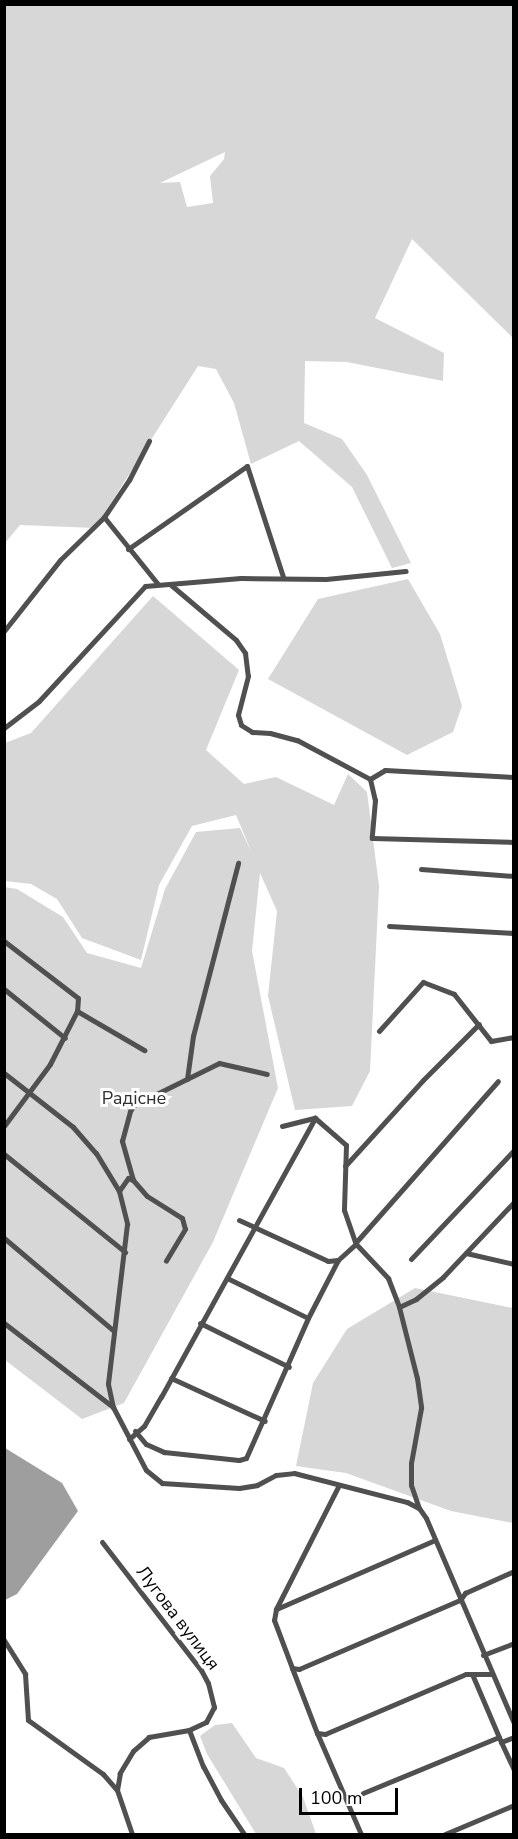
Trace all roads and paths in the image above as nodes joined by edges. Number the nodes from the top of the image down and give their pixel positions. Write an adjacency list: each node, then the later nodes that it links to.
1 (149, 441): 2 (street)
2 (104, 517): 3 (street); 8 (street)
3 (128, 549): 5 (street); 6 (street)
4 (406, 571): 5 (street)
5 (283, 577): 7 (street)
6 (157, 583): 7 (street); 9 (street)
7 (171, 585): 11 (street)
8 (4, 631)
9 (4, 728)
10 (513, 777): 11 (street)
11 (370, 779): 12 (street)
12 (513, 842)
13 (238, 863): 28 (street)
14 (421, 869): 15 (street)
15 (513, 876)
16 (389, 926): 17 (street)
17 (513, 933)
18 (4, 941): 20 (street)
19 (4, 989): 24 (street)
20 (77, 1011): 24 (street); 25 (street)
21 (480, 1024): 22 (street); 23 (street); 36 (street)
22 (379, 1031)
23 (513, 1037)
24 (65, 1038): 30 (street)
25 (144, 1050)
26 (4, 1073): 30 (street)
27 (267, 1074): 28 (street)
28 (187, 1079): 37 (street)
29 (498, 1082): 43 (street)
30 (30, 1092): 32 (street); 38 (street)
31 (315, 1118): 33 (street); 36 (street); 41 (street)
32 (4, 1126)
33 (282, 1126)
34 (513, 1150): 46 (street)
35 (4, 1154): 44 (street)
36 (344, 1168): 43 (street)
37 (133, 1180): 38 (street); 48 (street)
38 (119, 1191): 44 (street)
39 (513, 1202): 45 (street)
40 (240, 1220): 41 (street)
41 (255, 1227): 47 (street); 50 (street)
42 (4, 1238): 55 (street)
43 (357, 1243): 47 (street); 51 (street)
44 (125, 1252): 55 (street)
45 (466, 1253): 49 (street); 51 (street)
46 (411, 1259)
47 (338, 1260): 52 (street)
48 (166, 1261)
49 (513, 1264)
50 (227, 1278): 52 (street); 54 (street)
51 (399, 1307): 63 (street)
52 (308, 1318): 56 (street)
53 (4, 1323): 58 (street)
54 (200, 1323): 56 (street); 57 (street)
55 (113, 1330): 58 (street)
56 (289, 1367): 59 (street)
57 (171, 1378): 59 (street); 60 (street)
58 (113, 1407): 61 (street)
59 (265, 1421): 60 (street)
60 (135, 1431): 61 (street)
61 (129, 1439): 62 (street)
62 (339, 1485): 63 (street); 68 (street)
63 (418, 1508): 64 (street)
64 (435, 1540): 67 (street); 68 (street)
65 (102, 1542): 77 (street, Лугова вулиця)
66 (513, 1571): 67 (street)
67 (460, 1600): 71 (street); 72 (street)
68 (276, 1609): 72 (street)
69 (4, 1640): 82 (street)
70 (513, 1643): 71 (street)
71 (483, 1655): 74 (street)
72 (292, 1668): 78 (street)
73 (472, 1674): 74 (street); 78 (street); 80 (street)
74 (491, 1674): 75 (street)
75 (511, 1712): 76 (street)
76 (513, 1723)
77 (189, 1730): 82 (street); 86 (street)
78 (317, 1733): 87 (street)
79 (513, 1737): 80 (street)
80 (500, 1739): 81 (street); 83 (street)
81 (513, 1770)
82 (117, 1790): 85 (street)
83 (363, 1793)
84 (513, 1805): 88 (street)
85 (132, 1834)
86 (244, 1834)
87 (361, 1834)
88 (445, 1834)

